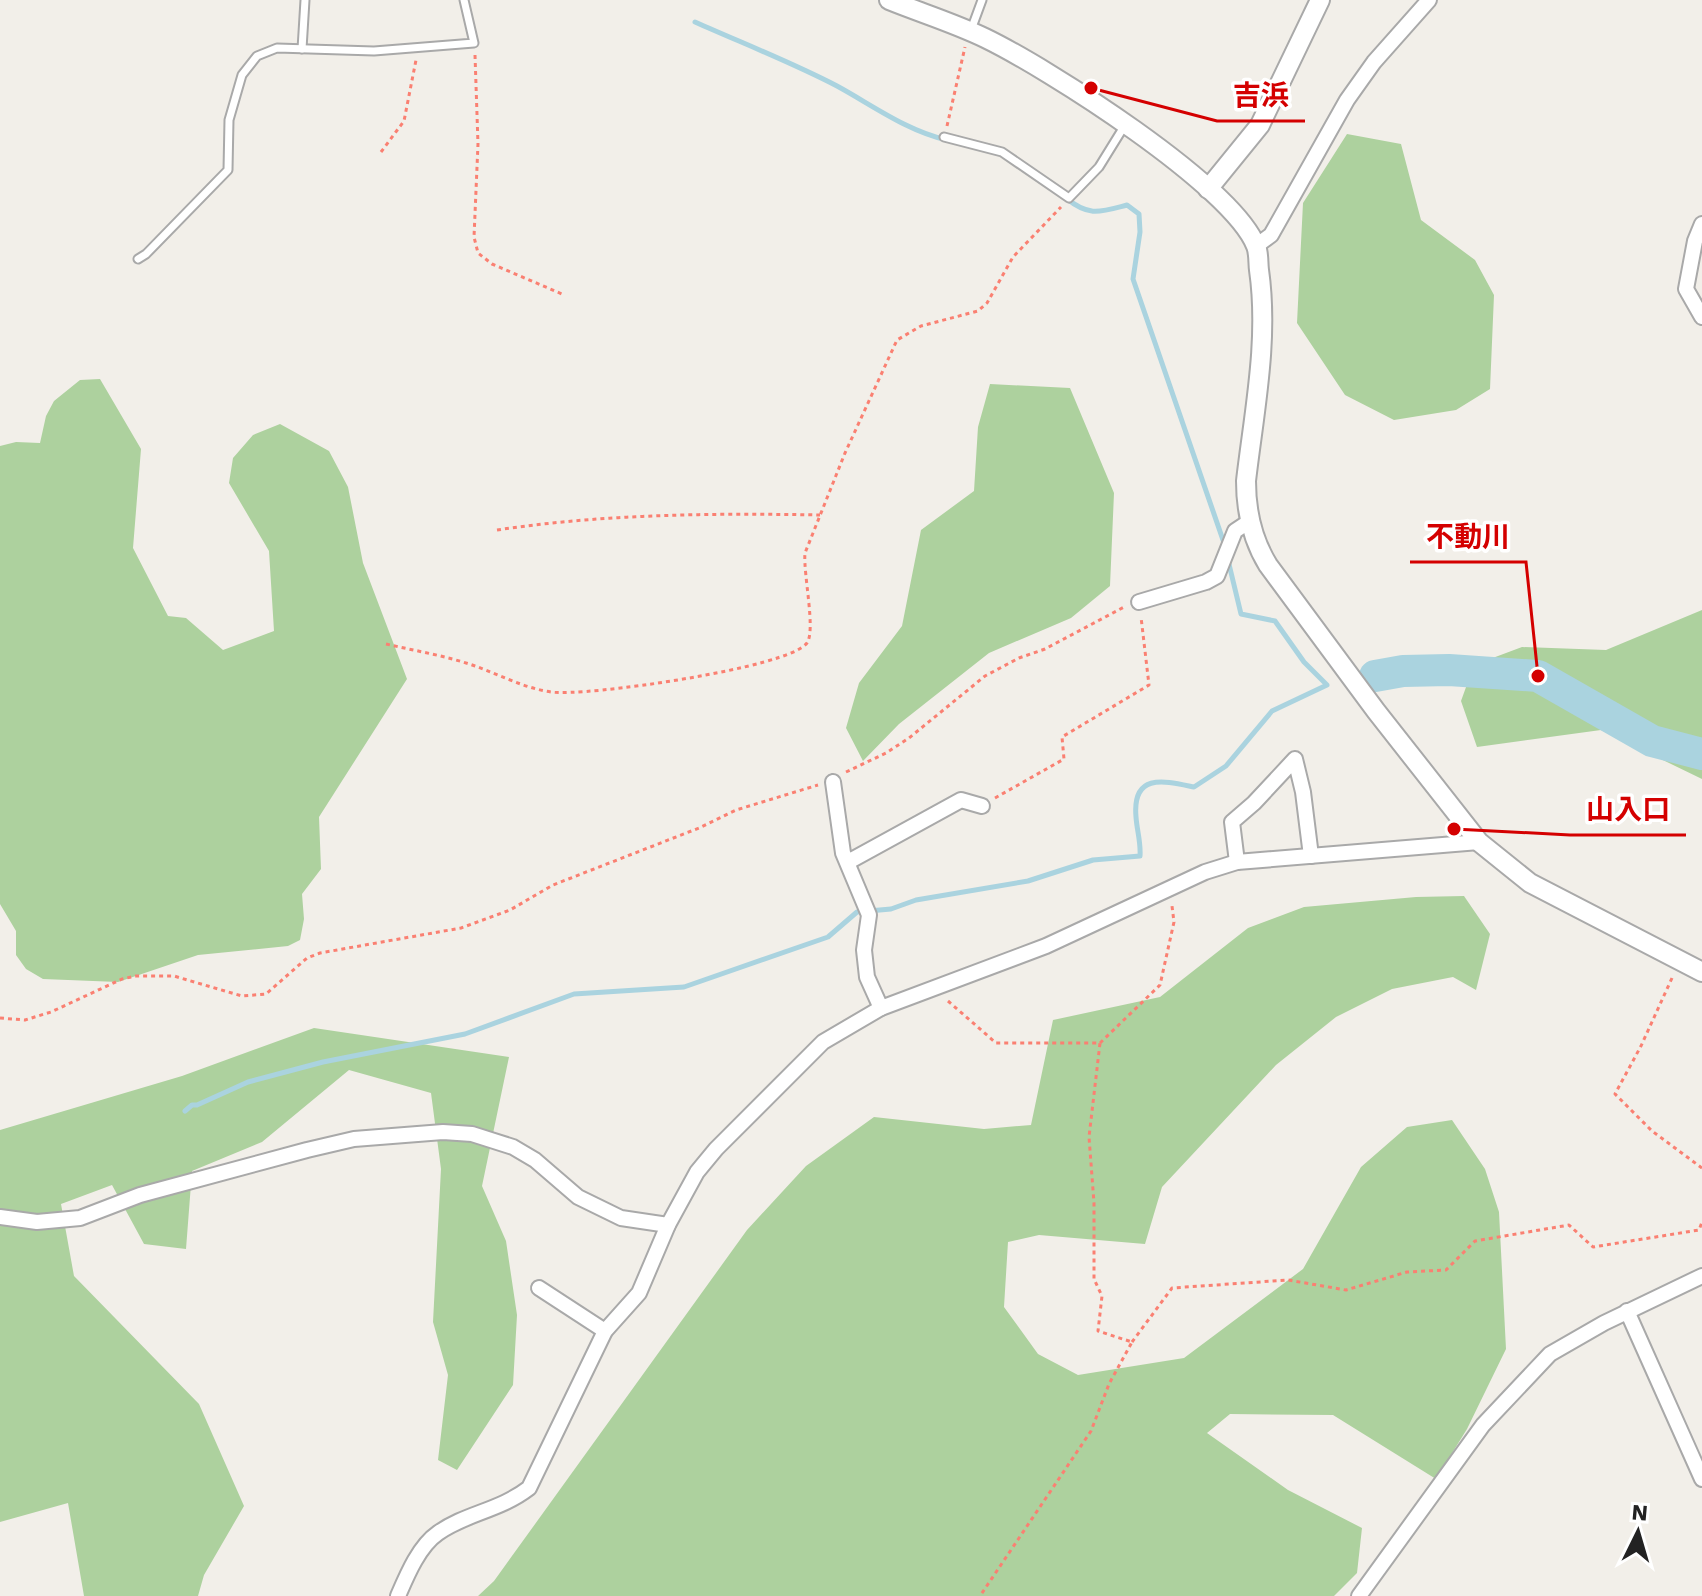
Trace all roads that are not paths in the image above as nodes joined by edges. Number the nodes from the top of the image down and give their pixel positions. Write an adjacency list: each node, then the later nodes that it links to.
1 (305, 0): 8 (lane)
2 (464, 0): 8 (lane)
3 (889, 0): 7 (street)
4 (982, 0): 7 (lane)
5 (1320, 0): 11 (street)
6 (1429, 0): 13 (street)
7 (970, 32): 9 (street)
8 (302, 49): 14 (lane)
9 (1125, 125): 10 (lane); 11 (street)
10 (944, 137)
11 (1208, 189): 13 (street)
12 (1702, 224): 15 (street)
13 (1256, 246): 16 (street)
14 (138, 259)
15 (1702, 317)
16 (1250, 521): 17 (street); 20 (street)
17 (1139, 602)
18 (833, 782): 22 (street)
19 (982, 806): 22 (street)
20 (1479, 842): 21 (street); 24 (street)
21 (1311, 856): 23 (street); 23 (street)
22 (848, 862): 25 (street)
23 (1237, 862): 25 (street)
24 (1702, 972)
25 (881, 1008): 27 (street)
26 (0, 1217): 27 (street)
27 (668, 1225): 31 (street)
28 (1702, 1276): 30 (street)
29 (539, 1288): 31 (street)
30 (1627, 1311): 32 (street); 34 (street)
31 (605, 1331): 33 (street)
32 (1702, 1479)
33 (398, 1596)
34 (1359, 1596)

